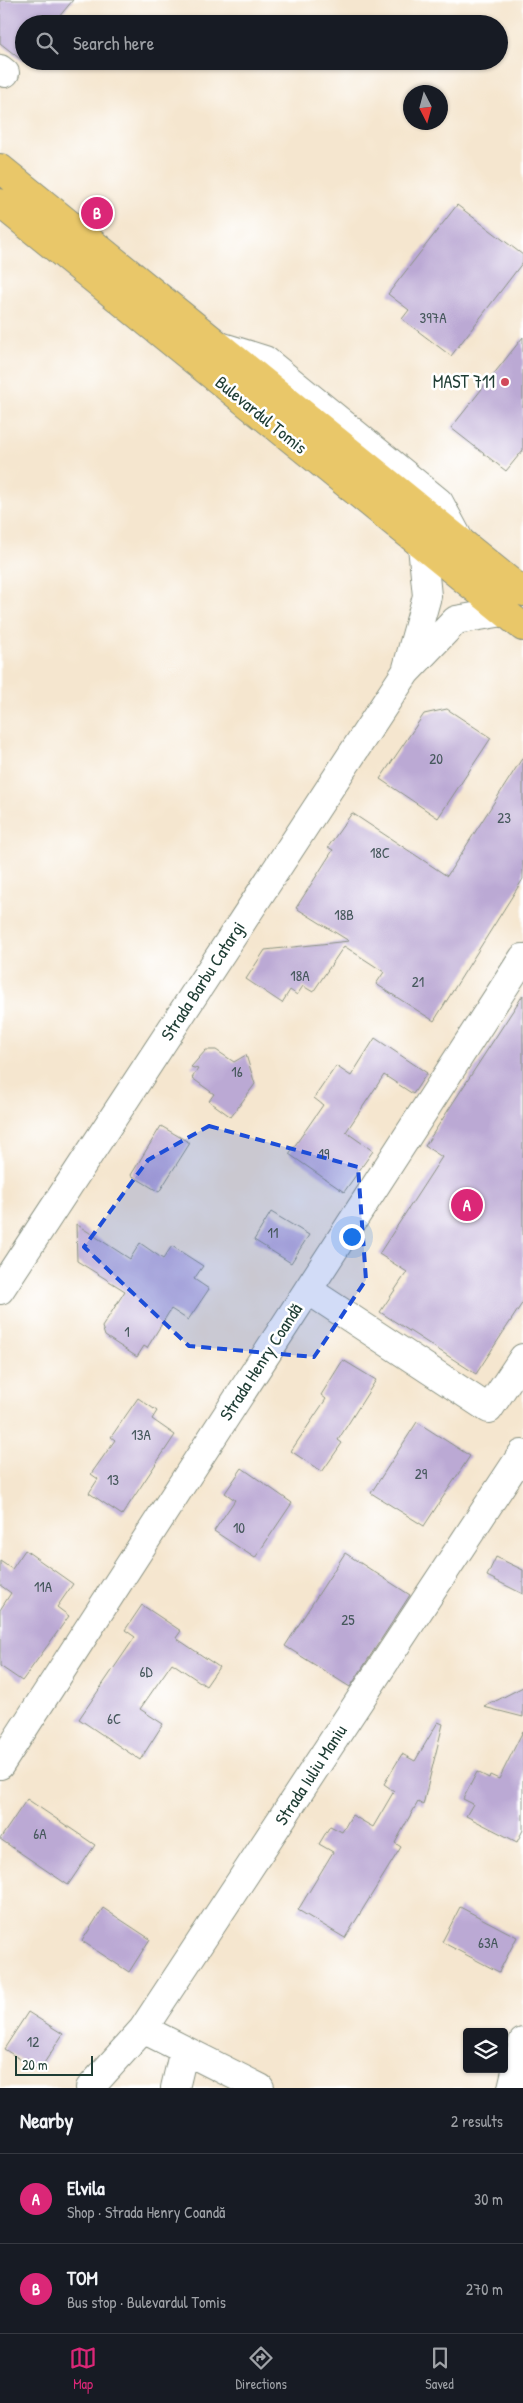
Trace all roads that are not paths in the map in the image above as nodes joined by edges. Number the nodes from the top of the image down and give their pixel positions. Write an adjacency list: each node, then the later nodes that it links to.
1 (0, 168): 4 (main road, Bulevardul Tomis)
2 (0, 203): 3 (main road, Bulevardul Tomis)
3 (422, 546): 5 (main road, Bulevardul Tomis); 6 (street, Strada Barbu Catargi)
4 (523, 592)
5 (513, 620): 6 (street, Strada Barbu Catargi)
6 (406, 672): 8 (street, Strada Barbu Catargi)
7 (523, 958): 9 (street, Strada Henry Coandă)
8 (0, 1290)
9 (308, 1290): 10 (street); 12 (street, Strada Henry Coandă)
10 (523, 1358)
11 (522, 1454): 13 (street, Strada Iuliu Maniu)
12 (0, 1765)
13 (143, 2029): 15 (street); 16 (street, Strada Iuliu Maniu)
14 (523, 2042): 19 (street)
15 (184, 2050): 17 (street); 18 (street)
16 (90, 2088)
17 (175, 2088)
18 (260, 2088)
19 (512, 2088)

